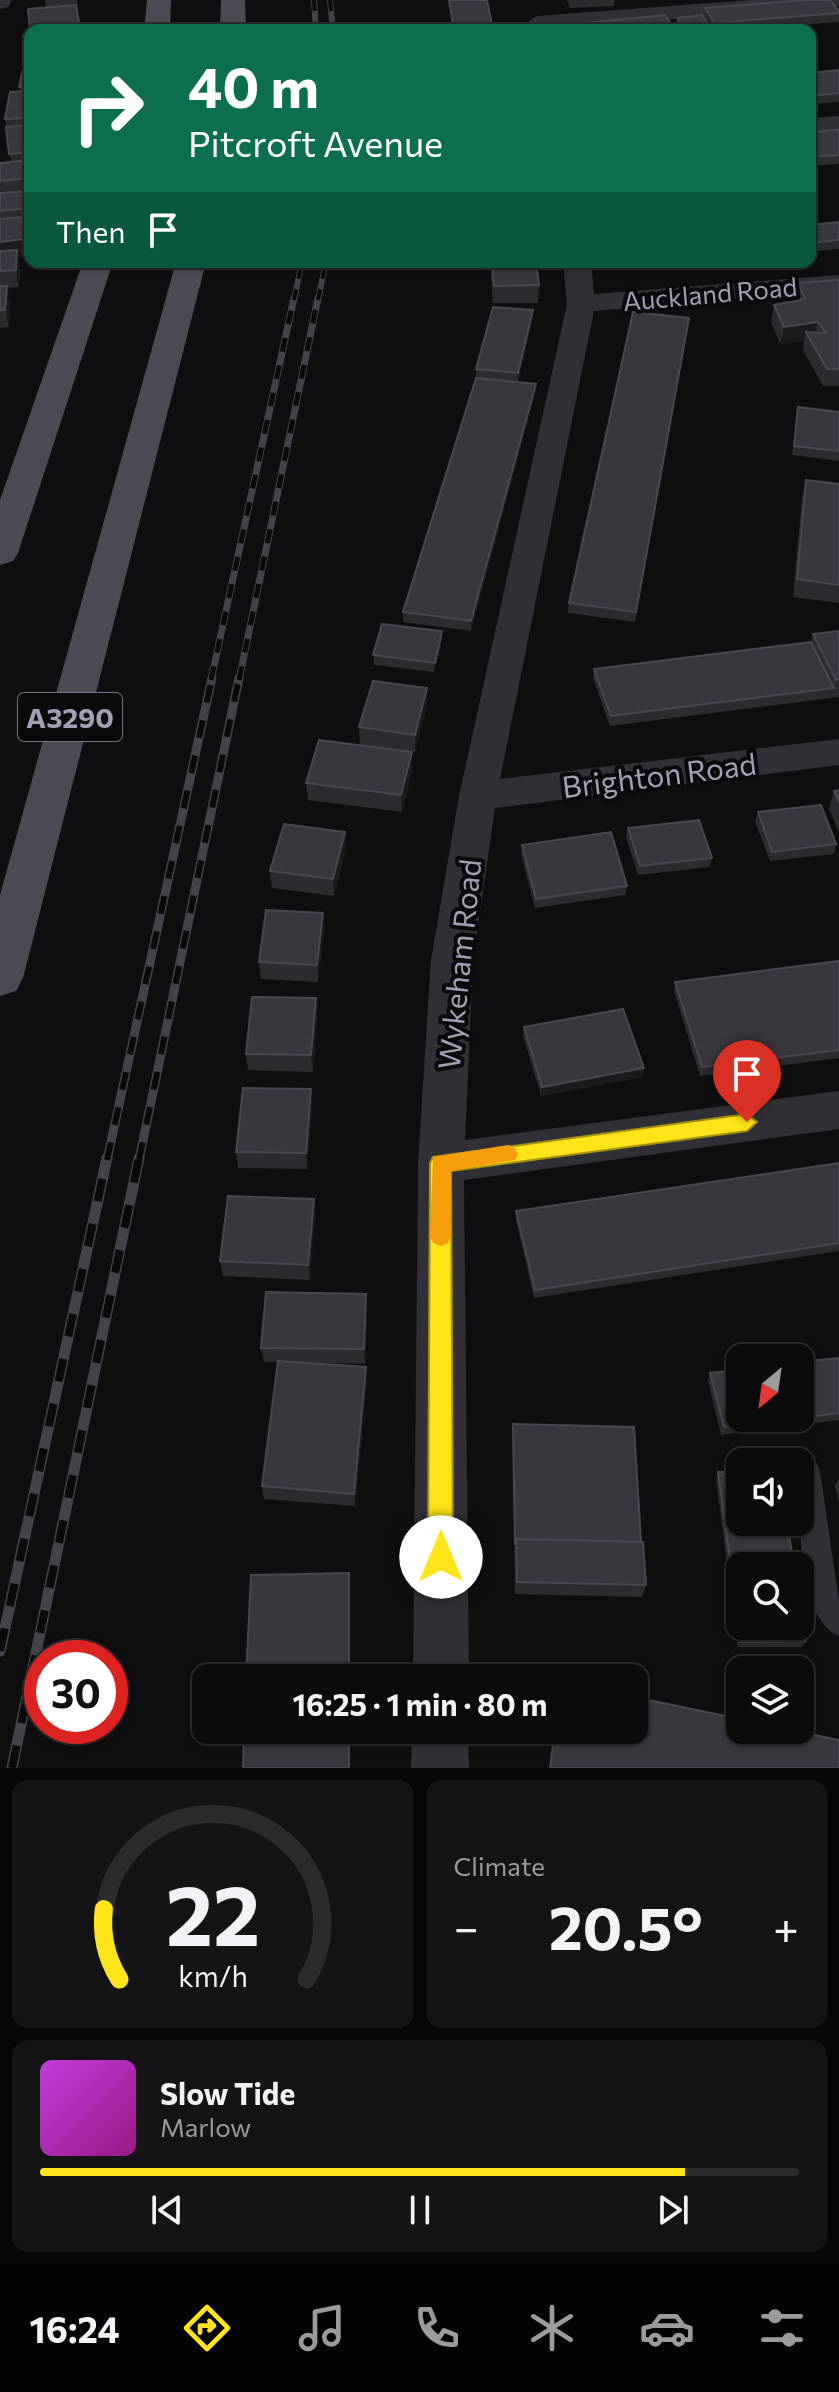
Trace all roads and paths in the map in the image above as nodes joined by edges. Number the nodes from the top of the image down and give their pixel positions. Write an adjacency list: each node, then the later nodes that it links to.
1 (159, 0): 5 (main road)
2 (233, 0): 6 (main road)
3 (530, 0): 7 (street)
4 (838, 0): 8 (street)
5 (157, 24)
6 (233, 24)
7 (537, 24)
8 (561, 24)
9 (839, 123): 10 (street)
10 (816, 125)
11 (96, 268): 16 (main road)
12 (189, 268): 19 (main road, A3290)
13 (578, 268): 15 (street, Wykeham Road)
14 (839, 283): 15 (street, Auckland Road)
15 (581, 304): 18 (street, Wykeham Road)
16 (0, 553)
17 (839, 752): 18 (street, Brighton Road)
18 (478, 796): 21 (street, Wykeham Road)
19 (0, 978)
20 (839, 1110): 21 (street)
21 (441, 1163): 24 (street, Wykeham Road)
22 (814, 1526): 23 (lane)
23 (839, 1622)
24 (441, 1664)
25 (440, 1744): 26 (street)
26 (440, 1768)

